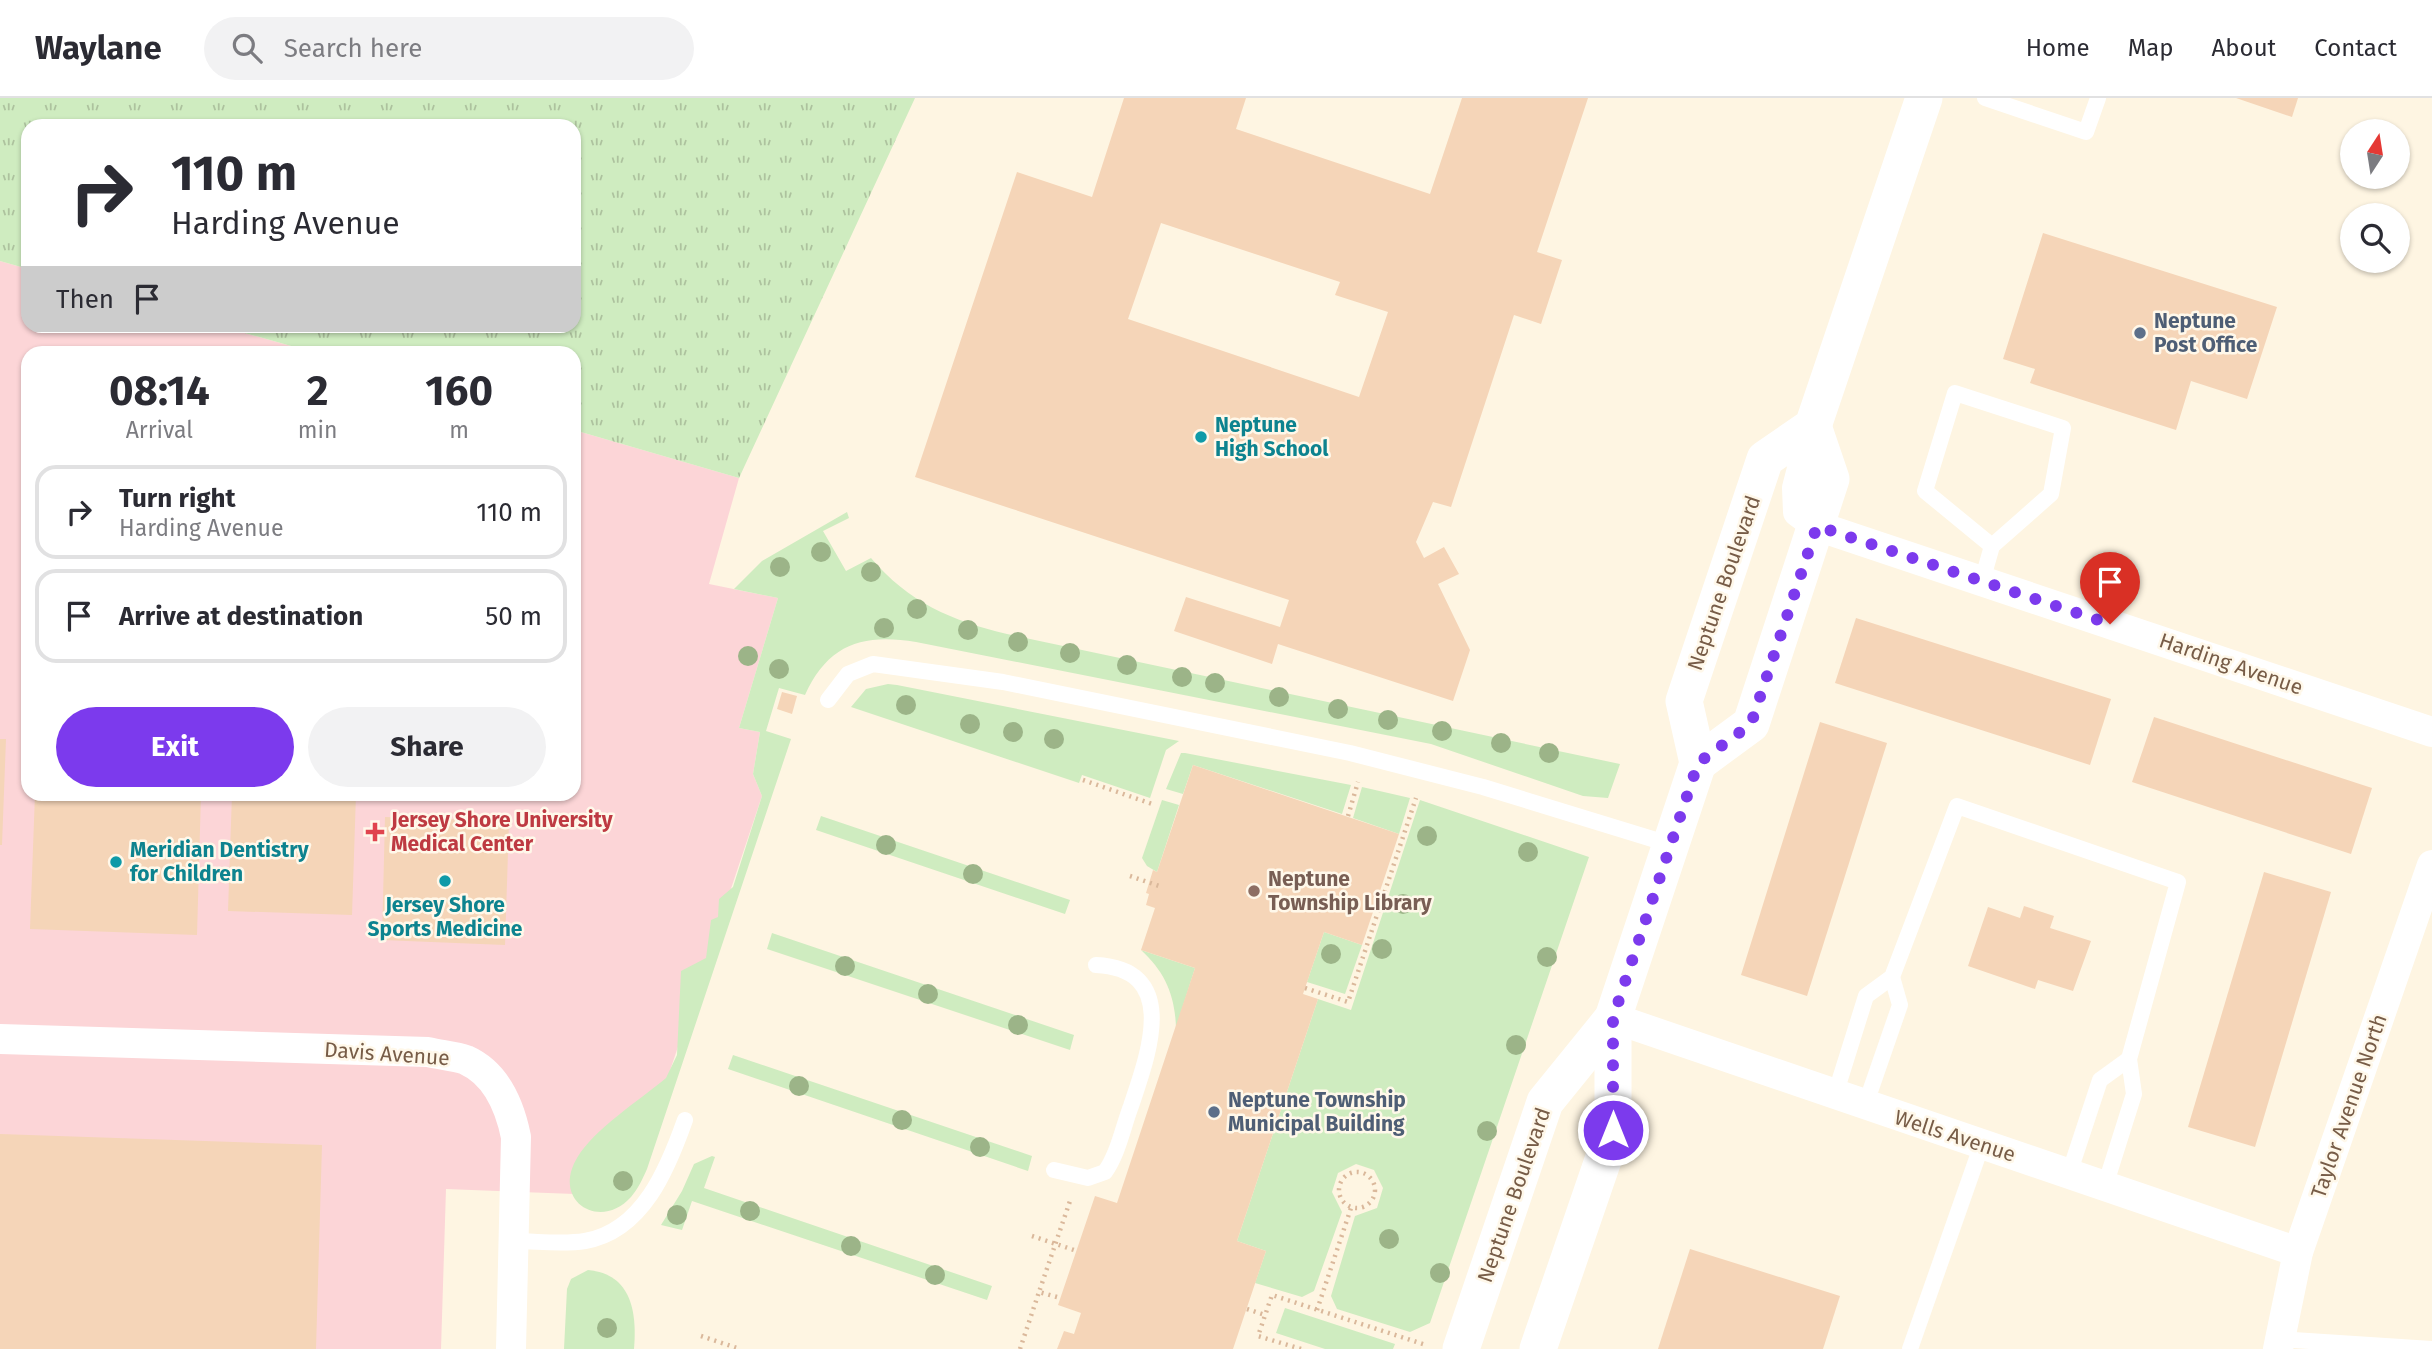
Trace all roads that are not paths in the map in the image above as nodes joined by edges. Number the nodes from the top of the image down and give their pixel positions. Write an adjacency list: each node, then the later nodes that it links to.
1 (1924, 98): 4 (street)
2 (1985, 98): 3 (lane)
3 (2098, 98)
4 (1813, 426): 5 (street); 10 (street, Neptune Boulevard)
5 (1817, 526): 7 (street, Harding Avenue); 10 (street)
6 (1992, 546): 6 (lane); 7 (lane)
7 (1982, 581): 9 (street, Harding Avenue)
8 (828, 700): 11 (lane)
9 (2432, 732)
10 (1698, 763): 11 (street, Neptune Boulevard)
11 (1672, 845): 15 (street, Neptune Boulevard)
12 (2432, 865): 26 (street, Taylor Avenue North)
13 (1096, 965): 22 (lane)
14 (1892, 977): 17 (lane); 18 (lane); 19 (lane)
15 (1613, 1018): 18 (street, Wells Avenue); 28 (street, Neptune Boulevard); 30 (street, Neptune Boulevard)
16 (0, 1039): 25 (street, Davis Avenue)
17 (2129, 1059): 23 (lane); 24 (lane)
18 (1835, 1095): 19 (street, Wells Avenue)
19 (1865, 1106): 21 (street, Wells Avenue)
20 (685, 1120): 25 (lane)
21 (1982, 1144): 23 (street, Wells Avenue); 31 (lane)
22 (1054, 1170)
23 (2069, 1174): 24 (street, Wells Avenue)
24 (2105, 1186): 26 (street, Wells Avenue)
25 (514, 1241): 29 (street, Davis Avenue)
26 (2298, 1252): 27 (street, Taylor Avenue North)
27 (2278, 1344): 32 (lane)
28 (1445, 1348)
29 (511, 1349)
30 (1538, 1349)
31 (1910, 1349)
32 (2432, 1349)

